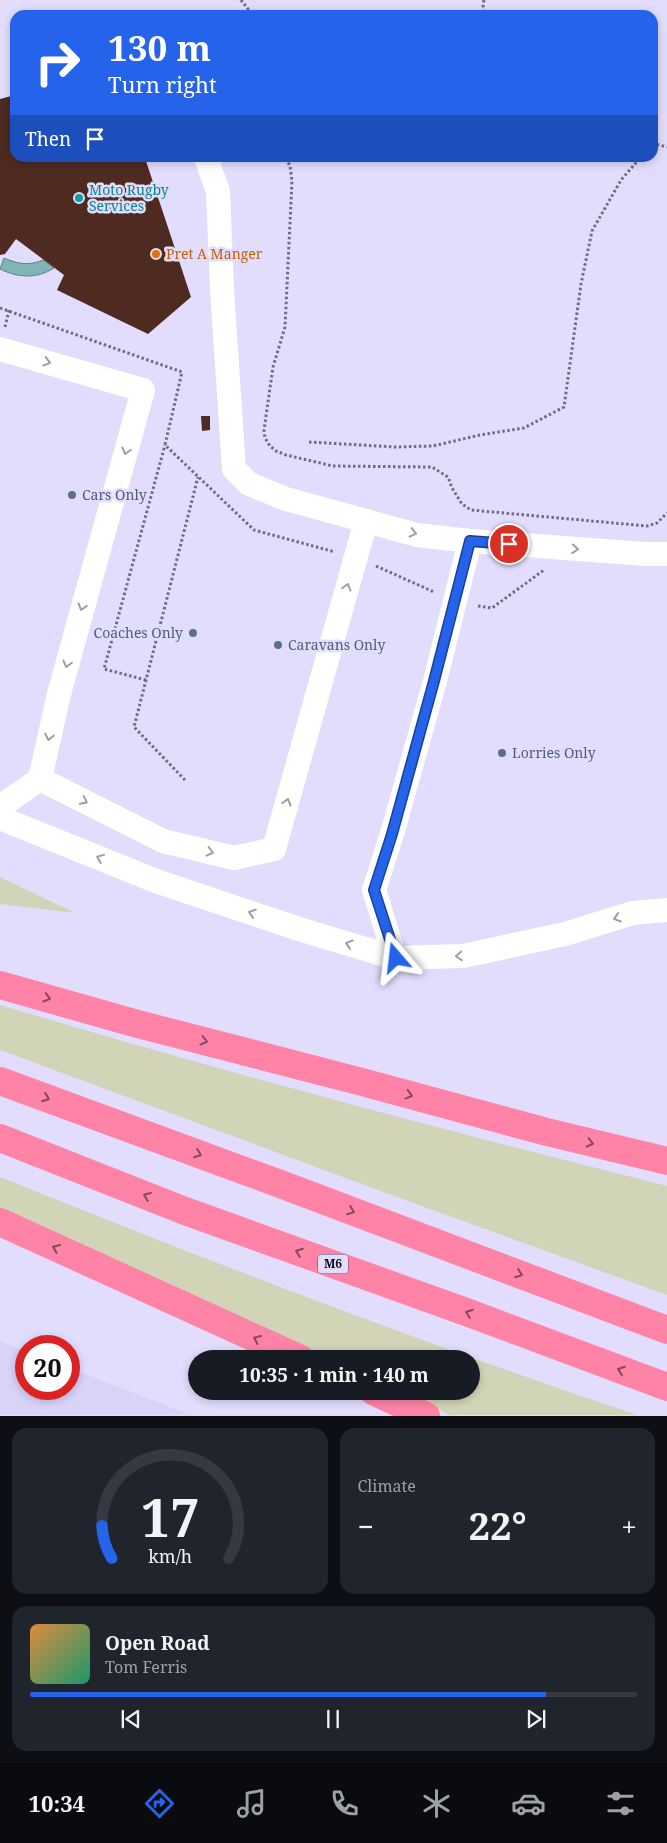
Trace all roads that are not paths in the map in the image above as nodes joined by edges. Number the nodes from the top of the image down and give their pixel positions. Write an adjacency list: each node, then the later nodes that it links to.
1 (207, 162): 3 (lane)
2 (0, 349): 6 (lane, one-way to 6)
3 (366, 521): 4 (lane, one-way to 4); 6 (lane, one-way to 3)
4 (470, 541): 5 (lane, one-way to 5); 10 (lane)
5 (667, 554)
6 (40, 779): 7 (lane)
7 (0, 807)
8 (0, 818): 10 (lane, one-way to 8)
9 (666, 911): 10 (lane, one-way to 10)
10 (396, 958)
11 (0, 985): 15 (highway, one-way to 15)
12 (0, 1082): 18 (highway, one-way to 18)
13 (0, 1138): 20 (highway, M6, one-way to 13)
14 (667, 1148): 15 (highway)
15 (634, 1153): 16 (highway)
16 (667, 1161)
17 (0, 1222): 19 (highway, one-way to 17)
18 (667, 1330)
19 (281, 1350)
20 (667, 1386)
21 (391, 1400): 22 (highway)
22 (426, 1416)

